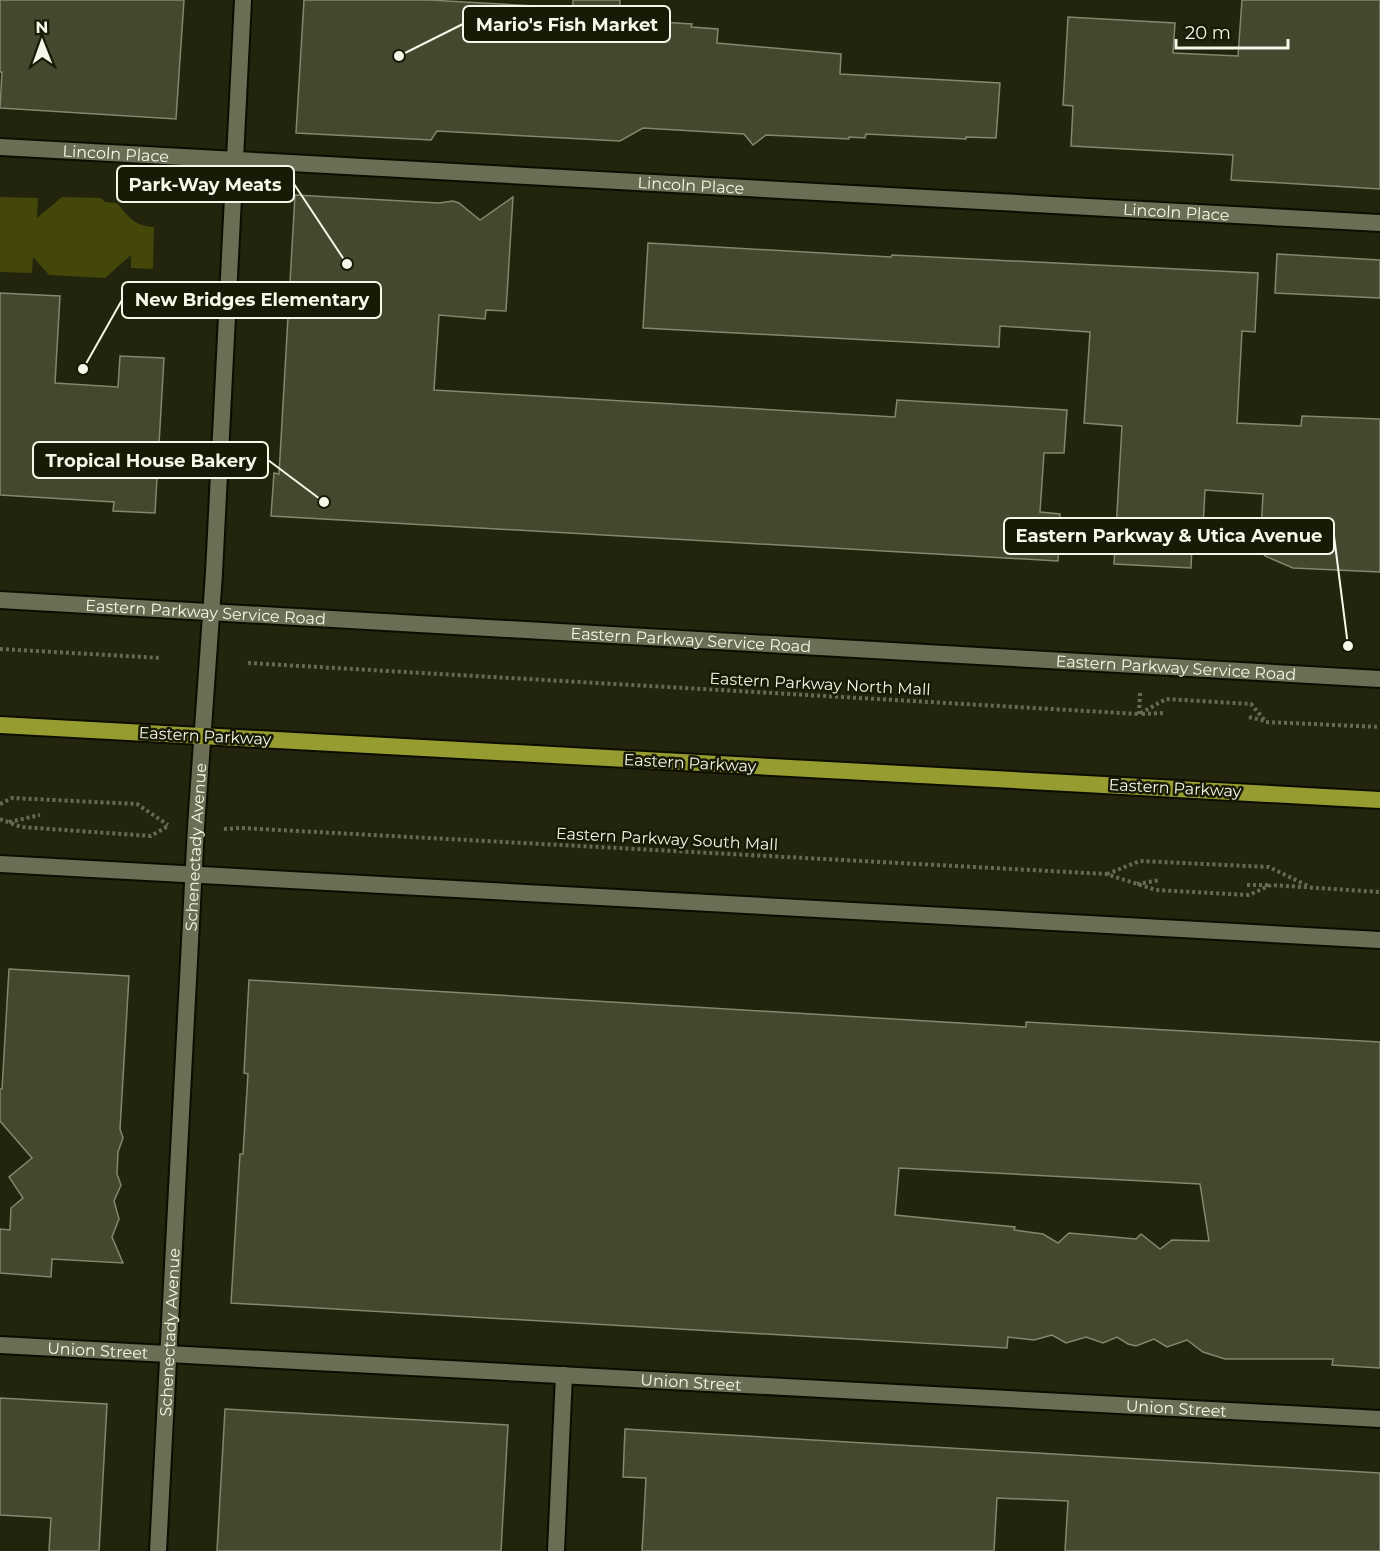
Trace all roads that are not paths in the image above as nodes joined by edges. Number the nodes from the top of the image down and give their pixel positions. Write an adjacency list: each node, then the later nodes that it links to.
1 (243, 0): 3 (street, Schenectady Avenue)
2 (0, 147): 3 (street, Lincoln Place)
3 (235, 159): 4 (street, Lincoln Place); 6 (street, Schenectady Avenue)
4 (1380, 223)
5 (0, 600): 6 (street, Eastern Parkway Service Road)
6 (211, 612): 7 (street, Eastern Parkway Service Road); 9 (street, Schenectady Avenue)
7 (1380, 679)
8 (0, 725): 9 (main road, Eastern Parkway)
9 (203, 736): 10 (main road, Eastern Parkway); 12 (street, Schenectady Avenue)
10 (1380, 800)
11 (0, 864): 12 (street)
12 (195, 875): 13 (street); 15 (street, Schenectady Avenue)
13 (1380, 940)
14 (0, 1345): 15 (street, Union Street)
15 (168, 1354): 16 (street, Union Street); 18 (street, Schenectady Avenue)
16 (564, 1375): 17 (street, Union Street); 19 (street)
17 (1380, 1419)
18 (158, 1551)
19 (556, 1551)

